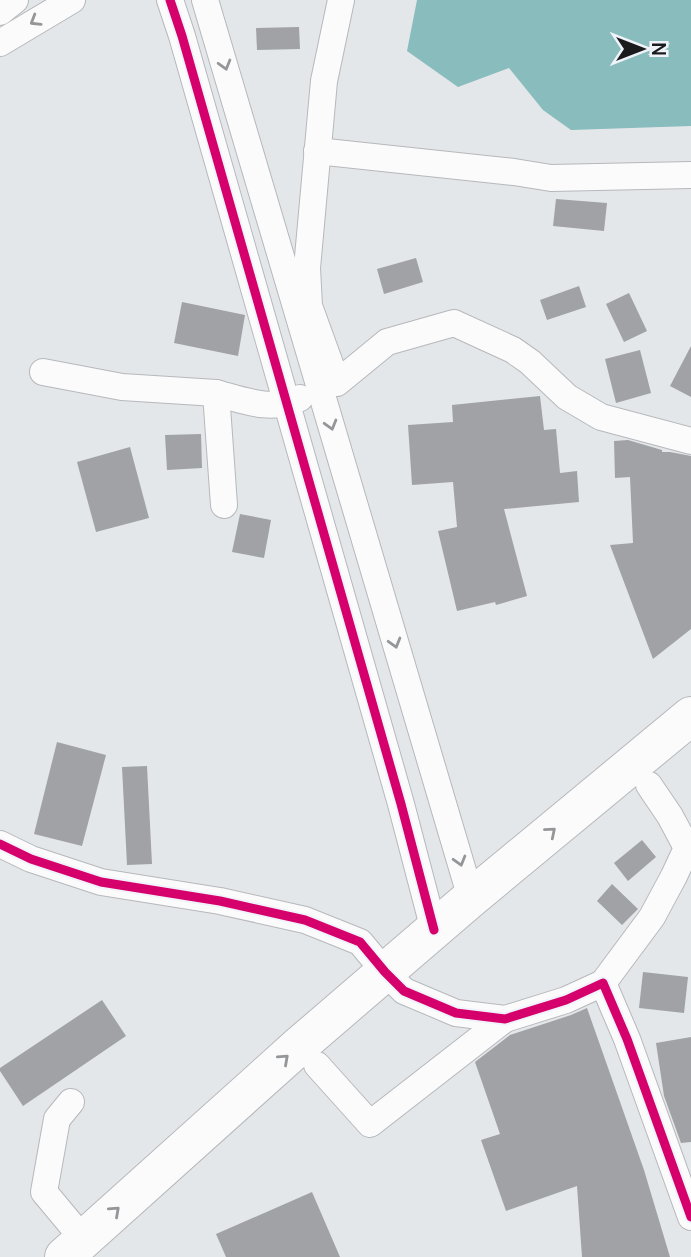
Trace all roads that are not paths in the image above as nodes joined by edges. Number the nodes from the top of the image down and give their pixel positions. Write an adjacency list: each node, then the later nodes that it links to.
1 (15, 0): 6 (street)
2 (72, 0): 7 (street, one-way to 7)
3 (170, 0): 13 (street)
4 (205, 0): 11 (street, one-way to 11)
5 (341, 0): 8 (street)
6 (0, 12)
7 (0, 43)
8 (317, 151): 9 (street); 11 (street)
9 (691, 175)
10 (43, 372): 12 (street)
11 (328, 385): 13 (street); 14 (street); 21 (street, one-way to 21)
12 (216, 393): 13 (street); 15 (street)
13 (287, 405): 22 (street)
14 (691, 441)
15 (224, 505)
16 (691, 716): 21 (highway, one-way to 16)
17 (691, 750): 18 (highway)
18 (649, 785): 20 (street); 23 (highway)
19 (0, 844): 23 (street)
20 (689, 850): 24 (street)
21 (471, 898): 22 (highway)
22 (434, 930): 23 (highway)
23 (394, 981): 25 (street); 26 (highway); 29 (highway, one-way to 23)
24 (603, 983): 25 (street); 28 (street)
25 (505, 1019): 26 (street)
26 (317, 1065): 29 (highway)
27 (71, 1102): 29 (street)
28 (691, 1217)
29 (84, 1251)

